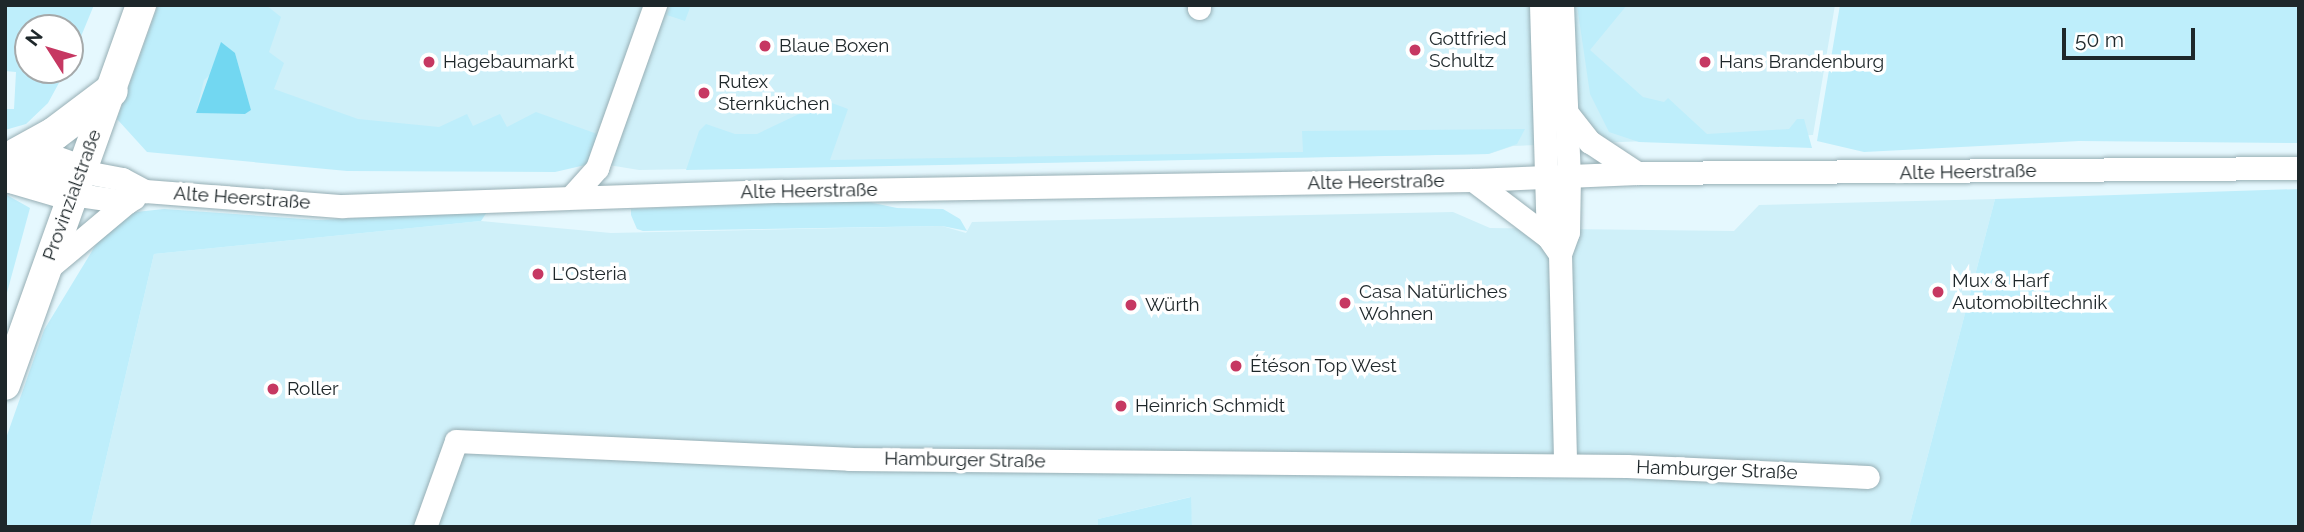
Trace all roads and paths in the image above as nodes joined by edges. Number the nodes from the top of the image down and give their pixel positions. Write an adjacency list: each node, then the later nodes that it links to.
1 (141, 5): 5 (main road, Provinzialstraße)
2 (654, 5): 15 (street)
3 (1542, 5): 11 (street)
4 (1562, 5): 6 (street)
5 (111, 90): 7 (highway); 13 (main road, Provinzialstraße)
6 (1567, 113): 9 (street); 10 (street)
7 (9, 161): 13 (highway)
8 (2299, 168): 9 (street, Alte Heerstraße)
9 (1637, 173): 10 (street, Alte Heerstraße)
10 (1569, 176): 11 (street, Alte Heerstraße); 16 (street)
11 (1546, 177): 12 (street, Alte Heerstraße); 16 (street)
12 (1473, 180): 15 (street, Alte Heerstraße); 16 (street, Alte Heerstraße)
13 (76, 182): 14 (street, Alte Heerstraße); 17 (main road, Provinzialstraße)
14 (136, 196): 15 (street, Alte Heerstraße); 17 (street)
15 (572, 196)
16 (1554, 246): 19 (street)
17 (44, 272): 18 (main road, Provinzialstraße)
18 (5, 385)
19 (1565, 466): 20 (street, Hamburger Straße); 21 (street, Hamburger Straße)
20 (1868, 477)
21 (425, 527)

